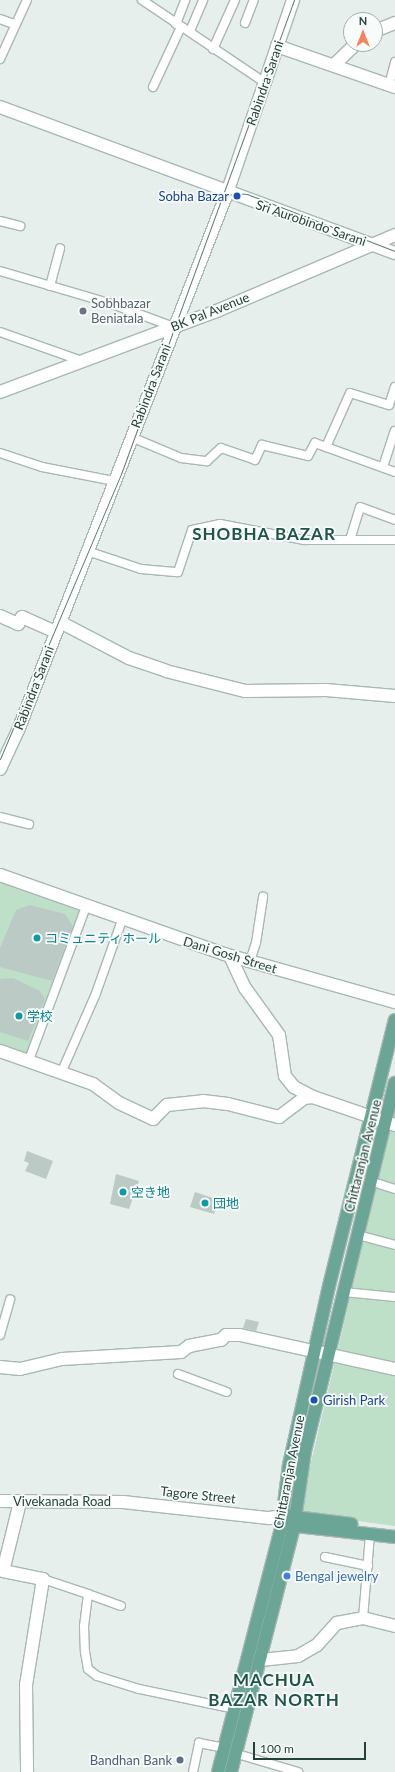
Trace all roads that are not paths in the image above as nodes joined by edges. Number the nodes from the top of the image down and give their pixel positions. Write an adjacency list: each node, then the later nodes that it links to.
1 (27, 0): 11 (street)
2 (142, 0): 12 (street)
3 (185, 0): 12 (street)
4 (203, 0): 14 (street)
5 (235, 0): 16 (street)
6 (254, 0): 9 (street)
7 (293, 0): 15 (street, Rabindra Sarani)
8 (0, 19): 11 (street)
9 (245, 23)
10 (395, 23): 13 (street)
11 (14, 24): 18 (street)
12 (179, 25): 14 (street); 23 (street)
13 (383, 28)
14 (190, 31): 16 (street)
15 (277, 46): 20 (street); 21 (street, Rabindra Sarani)
16 (213, 49): 21 (street)
17 (348, 52): 20 (street)
18 (0, 59)
19 (395, 62): 22 (street)
20 (335, 64): 22 (street)
21 (264, 82): 25 (street, Rabindra Sarani)
22 (392, 86)
23 (153, 87)
24 (0, 108): 25 (street, Sri Aurobindo Sarani)
25 (227, 193): 29 (street, Sri Aurobindo Sarani); 34 (street, Rabindra Sarani)
26 (0, 221): 27 (street)
27 (20, 226)
28 (395, 235): 29 (street, BK Pal Avenue)
29 (375, 245): 31 (street, Sri Aurobindo Sarani); 34 (street, BK Pal Avenue)
30 (60, 248): 33 (street)
31 (395, 253)
32 (0, 272): 33 (street)
33 (50, 286): 34 (street)
34 (174, 327): 36 (street, BK Pal Avenue); 40 (street, Rabindra Sarani)
35 (0, 332): 36 (street)
36 (82, 362): 38 (street, BK Pal Avenue)
37 (395, 387): 41 (street)
38 (0, 392)
39 (395, 431): 43 (street)
40 (131, 438): 41 (street); 45 (street, Rabindra Sarani)
41 (326, 447): 43 (street)
42 (0, 453): 45 (street)
43 (383, 467): 44 (street)
44 (395, 472)
45 (114, 481): 49 (street, Rabindra Sarani)
46 (395, 520): 47 (street)
47 (350, 540): 48 (street); 49 (street)
48 (395, 540)
49 (87, 551): 51 (street, Rabindra Sarani)
50 (0, 616): 51 (street)
51 (58, 627): 52 (street); 53 (street, Rabindra Sarani)
52 (395, 696)
53 (0, 769)
54 (0, 817): 55 (street)
55 (29, 824)
56 (0, 875): 58 (street, Dani Gosh Street)
57 (263, 897): 61 (street)
58 (86, 907): 59 (street, Dani Gosh Street); 65 (street)
59 (122, 920): 60 (street, Dani Gosh Street); 66 (street)
60 (230, 956): 61 (street, Dani Gosh Street); 68 (street)
61 (250, 961): 62 (street, Dani Gosh Street)
62 (395, 1002)
63 (395, 1020): 69 (main road)
64 (0, 1051): 65 (street)
65 (29, 1060): 66 (street)
66 (62, 1071): 68 (street)
67 (395, 1083): 70 (main road, Chittaranjan Avenue)
68 (313, 1096): 69 (street)
69 (370, 1116): 70 (street); 79 (main road)
70 (390, 1123): 71 (main road, Chittaranjan Avenue)
71 (370, 1181): 72 (street); 73 (main road, Chittaranjan Avenue)
72 (395, 1189)
73 (358, 1235): 74 (street); 75 (main road, Chittaranjan Avenue)
74 (395, 1245)
75 (344, 1292): 76 (street); 80 (main road, Chittaranjan Avenue)
76 (395, 1297)
77 (10, 1299): 78 (street)
78 (0, 1335)
79 (314, 1351): 80 (street); 81 (street); 88 (main road)
80 (330, 1355): 82 (street); 88 (main road, Chittaranjan Avenue)
81 (0, 1367)
82 (395, 1369)
83 (178, 1374): 84 (street)
84 (227, 1392)
85 (0, 1501): 86 (street, Vivekanada Road)
86 (20, 1502): 87 (street, Vivekanada Road); 94 (street)
87 (123, 1502): 88 (street, Tagore Street)
88 (288, 1521): 89 (main road); 90 (main road); 100 (main road, Chittaranjan Avenue); 101 (main road)
89 (395, 1530)
90 (370, 1534): 91 (main road); 93 (street)
91 (395, 1537)
92 (325, 1557): 93 (street)
93 (368, 1566): 98 (street)
94 (1, 1571): 95 (street)
95 (43, 1579): 96 (street); 104 (street)
96 (88, 1594): 97 (street); 101 (street)
97 (122, 1606)
98 (363, 1618): 99 (street); 100 (street)
99 (395, 1626)
100 (261, 1660): 102 (main road, Chittaranjan Avenue)
101 (235, 1709): 102 (main road)
102 (229, 1750): 103 (street); 105 (street); 106 (main road); 107 (main road, Chittaranjan Avenue)
103 (280, 1770): 108 (street)
104 (27, 1772)
105 (193, 1772)
106 (218, 1772)
107 (231, 1772)
108 (298, 1772)

